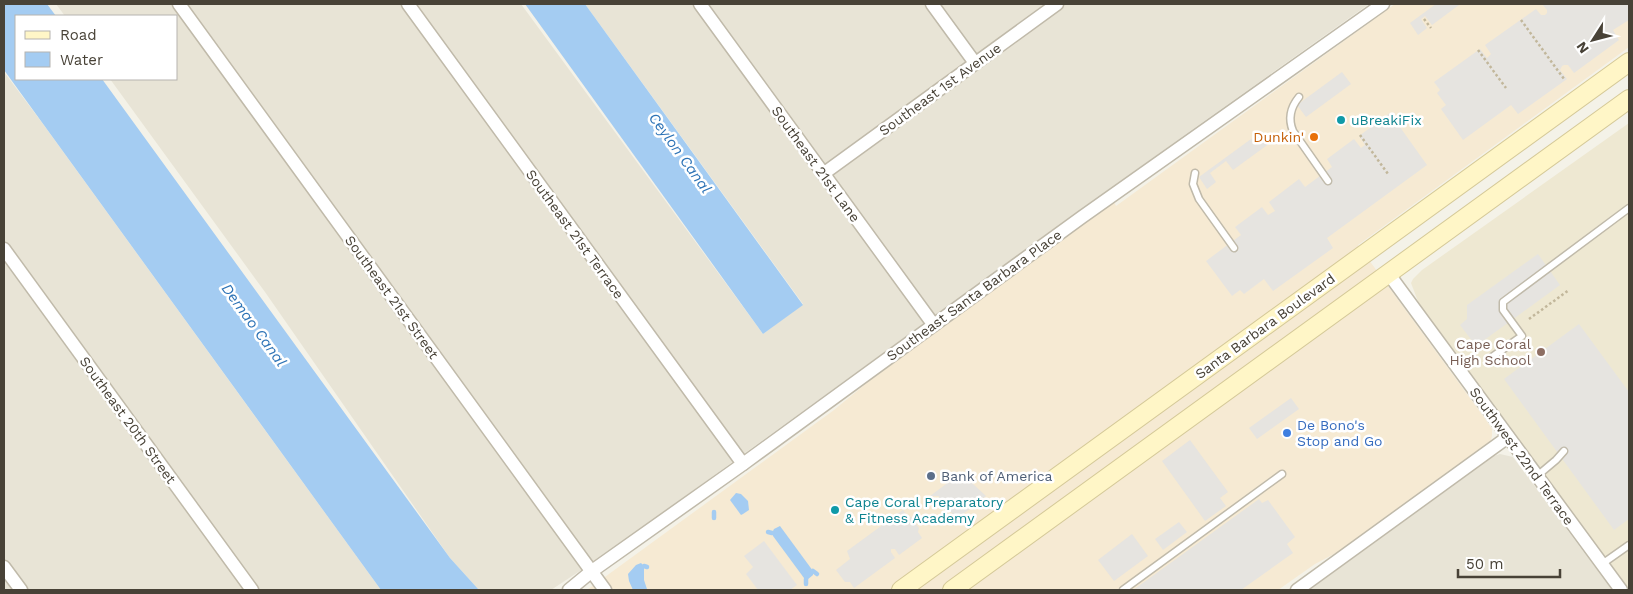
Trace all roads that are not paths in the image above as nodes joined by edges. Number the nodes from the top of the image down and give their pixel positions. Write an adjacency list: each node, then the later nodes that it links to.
1 (179, 4): 28 (street, Southeast 21st Street)
2 (408, 4): 22 (street, Southeast 21st Terrace)
3 (700, 4): 12 (street, Southeast 21st Lane)
4 (932, 4): 8 (street)
5 (1057, 4): 8 (street, Southeast 1st Avenue)
6 (1383, 4): 18 (street, Southeast Santa Barbara Place)
7 (1629, 62): 33 (main road, Santa Barbara Boulevard)
8 (975, 63): 12 (street, Southeast 1st Avenue)
9 (1299, 97): 13 (lane)
10 (1629, 99): 17 (main road)
11 (1196, 173): 15 (lane)
12 (823, 174): 18 (street, Southeast 21st Lane)
13 (1328, 181)
14 (1629, 208): 19 (lane)
15 (1234, 248)
16 (4, 249): 30 (street, Southeast 20th Street)
17 (1388, 273): 20 (street, Southwest 22nd Terrace); 34 (main road)
18 (933, 324): 22 (street, Southeast Santa Barbara Place)
19 (1492, 357)
20 (1508, 438): 24 (street, Southwest 22nd Terrace); 36 (street)
21 (1564, 451): 24 (lane)
22 (743, 464): 28 (street, Southeast Santa Barbara Place)
23 (1282, 474): 35 (lane)
24 (1537, 476): 26 (street, Southwest 22nd Terrace)
25 (1629, 545): 26 (lane)
26 (1602, 564): 37 (street, Southwest 22nd Terrace)
27 (4, 567): 29 (street)
28 (592, 571): 31 (street, Southeast Santa Barbara Place); 32 (street, Southeast 21st Street)
29 (21, 590)
30 (252, 590)
31 (569, 590)
32 (605, 590)
33 (901, 590)
34 (952, 590)
35 (1123, 590)
36 (1297, 590)
37 (1621, 590)

